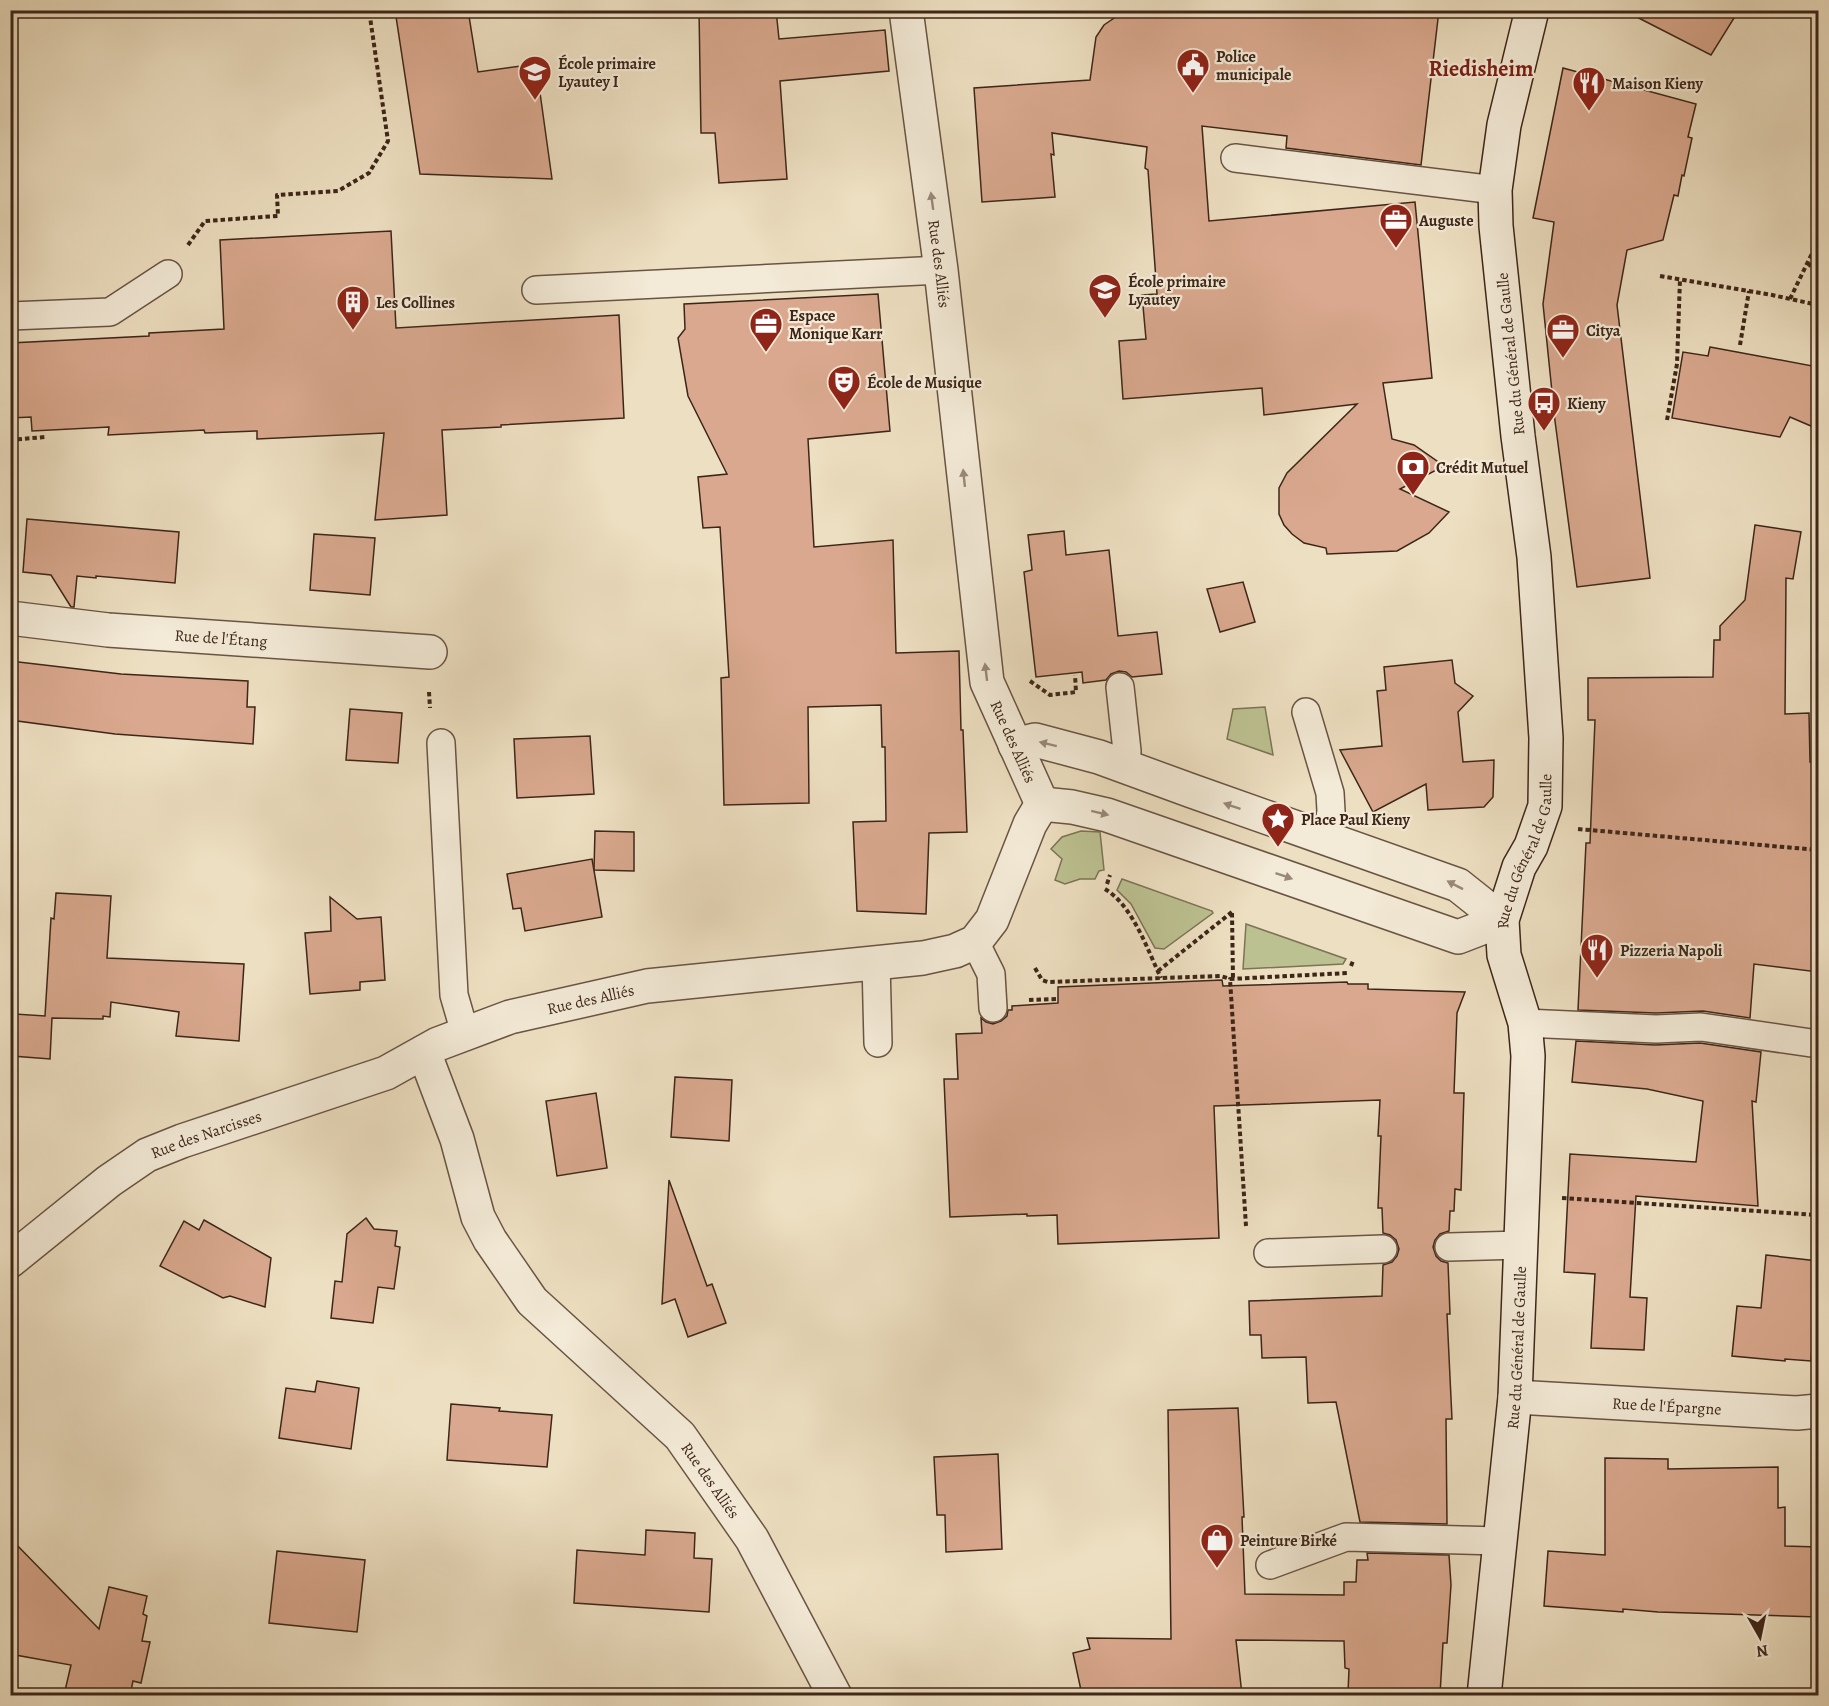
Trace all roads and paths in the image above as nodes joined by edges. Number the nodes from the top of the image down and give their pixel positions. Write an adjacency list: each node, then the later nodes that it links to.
1 (369, 10): 9 (path)
2 (906, 10): 8 (street, Rue des Alliés, one-way to 2)
3 (1532, 10): 5 (street, Rue du Général de Gaulle)
4 (1235, 159): 5 (lane)
5 (1495, 190): 36 (street, Rue du Général de Gaulle)
6 (1818, 241): 7 (path)
7 (1808, 263): 10 (path); 15 (path)
8 (941, 270): 13 (lane); 29 (street, Rue des Alliés, one-way to 8)
9 (168, 274): 17 (lane)
10 (1818, 274)
11 (1660, 276): 12 (path)
12 (1680, 279): 14 (path); 19 (path)
13 (536, 290)
14 (1749, 291): 15 (path); 18 (path)
15 (1790, 298): 16 (path)
16 (1818, 305)
17 (10, 316)
18 (1740, 345)
19 (1667, 420)
20 (45, 437): 21 (path)
21 (10, 440)
22 (10, 618): 23 (street, Rue de l'Étang)
23 (430, 652)
24 (1075, 675): 25 (path)
25 (1020, 683)
26 (1120, 687): 30 (lane)
27 (1306, 712): 33 (lane)
28 (441, 743): 52 (lane)
29 (1015, 745): 30 (street, one-way to 29); 31 (street, Rue des Alliés)
30 (1126, 767): 33 (street, one-way to 30)
31 (1042, 804): 36 (street, one-way to 36); 37 (street, Rue des Alliés)
32 (1578, 829): 34 (path)
33 (1327, 839): 36 (street, one-way to 33)
34 (1818, 850)
35 (1110, 875): 42 (path)
36 (1502, 920): 51 (street, Rue du Général de Gaulle)
37 (975, 942): 39 (street, Rue des Alliés); 50 (lane)
38 (1353, 961): 40 (path)
39 (876, 962): 52 (street, Rue des Alliés); 53 (lane)
40 (1350, 966)
41 (1035, 968): 46 (path)
42 (1158, 971): 44 (path); 45 (path)
43 (1348, 973): 45 (path)
44 (1161, 978): 45 (path); 46 (path)
45 (1232, 979): 58 (path)
46 (1096, 981): 47 (path)
47 (1092, 986)
48 (1058, 999): 49 (path)
49 (1026, 1000)
50 (993, 1008)
51 (1525, 1023): 54 (lane); 59 (street, Rue du Général de Gaulle)
52 (465, 1033): 55 (street, Rue des Alliés)
53 (878, 1043)
54 (1818, 1044)
55 (424, 1053): 63 (street, Rue des Narcisses); 68 (street, Rue des Alliés)
56 (1562, 1198): 57 (path)
57 (1818, 1215)
58 (1257, 1225)
59 (1521, 1245): 60 (lane); 64 (street, Rue du Général de Gaulle)
60 (1449, 1247)
61 (1383, 1249): 62 (lane)
62 (1268, 1253)
63 (10, 1261)
64 (1515, 1397): 65 (street, Rue de l'Épargne); 66 (street, Rue du Général de Gaulle)
65 (1818, 1411)
66 (1500, 1541): 67 (lane); 69 (street, Rue du Général de Gaulle)
67 (1270, 1564)
68 (835, 1695)
69 (1484, 1695)

